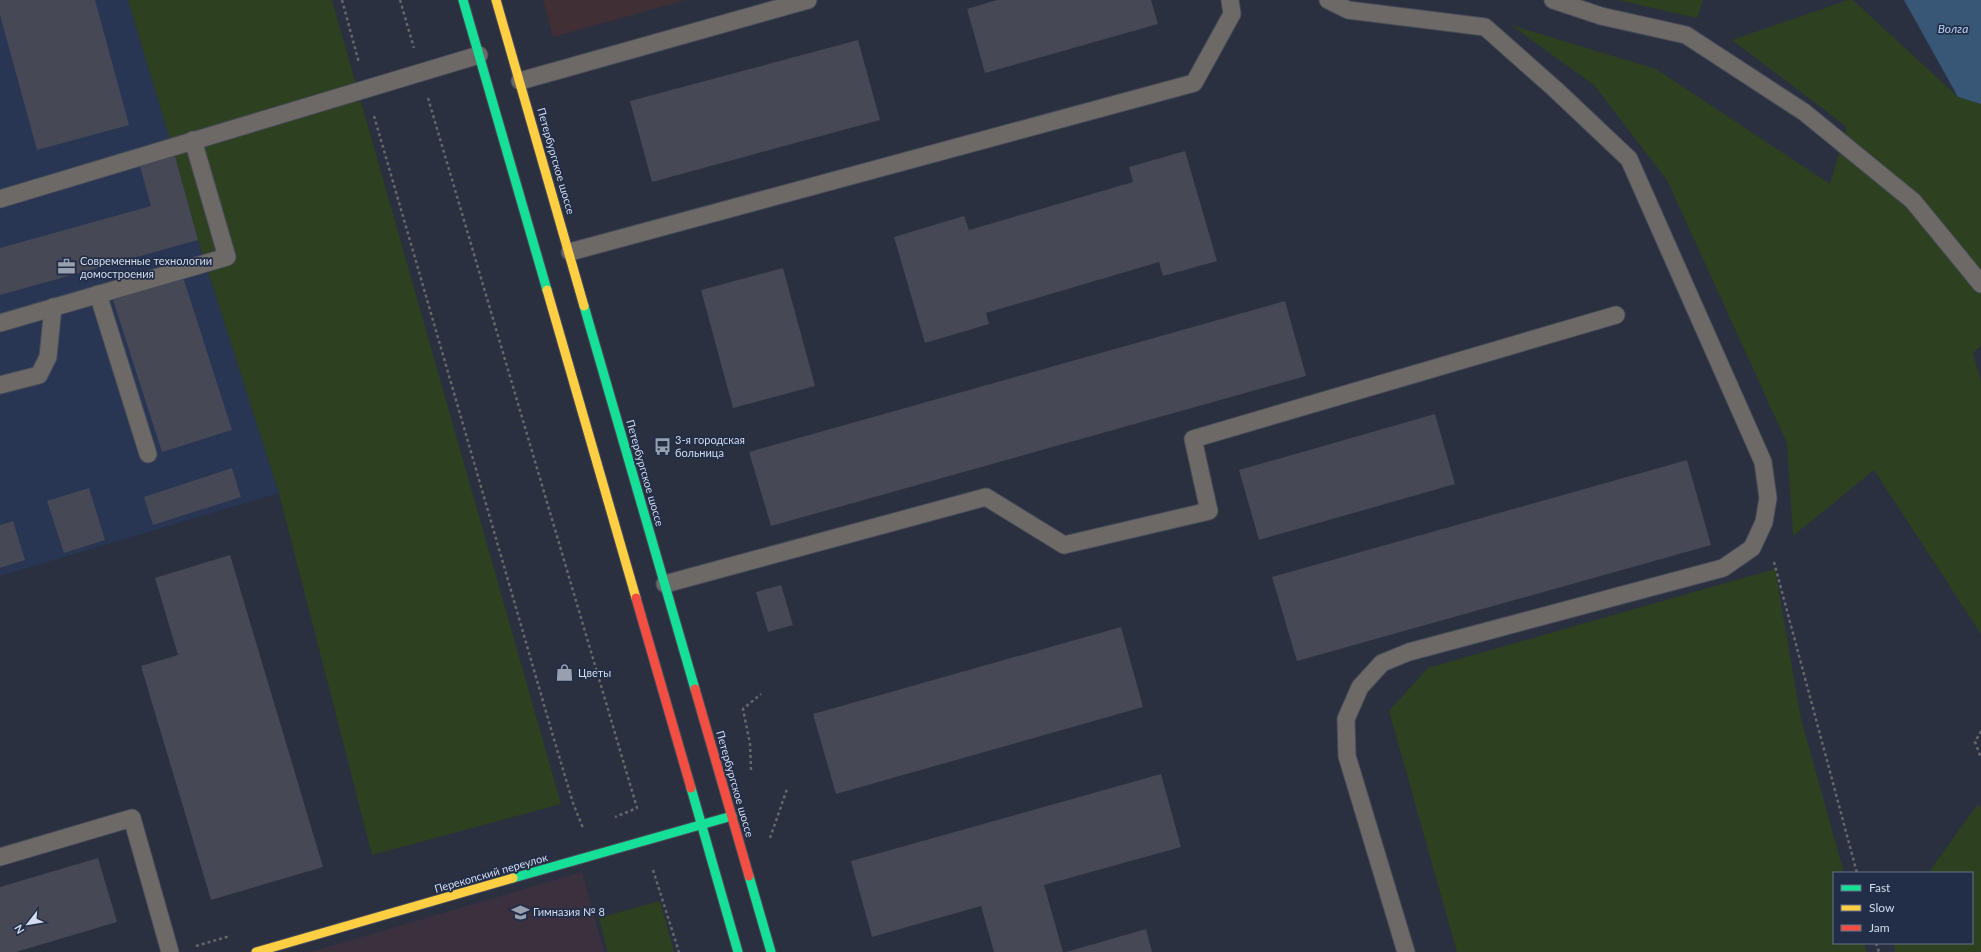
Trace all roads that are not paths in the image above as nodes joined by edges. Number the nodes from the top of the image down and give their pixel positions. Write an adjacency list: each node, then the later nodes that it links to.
1 (463, 0): 7 (main road)
2 (496, 0): 9 (main road, Петербургское шоссе)
3 (808, 0): 9 (lane)
4 (1230, 0): 12 (lane)
5 (1328, 0): 28 (lane)
6 (1553, 0): 13 (lane)
7 (478, 52): 8 (main road); 10 (lane); 22 (main road)
8 (496, 72)
9 (513, 80): 12 (main road, Петербургское шоссе)
10 (193, 140): 11 (lane); 14 (lane)
11 (0, 199)
12 (570, 252): 20 (main road, Петербургское шоссе)
13 (1981, 284)
14 (98, 294): 15 (lane); 19 (lane)
15 (53, 307): 17 (lane); 18 (lane)
16 (1616, 315): 20 (lane)
17 (0, 323)
18 (0, 385)
19 (148, 454)
20 (665, 584): 21 (main road, Петербургское шоссе)
21 (732, 816): 22 (main road, Перекопский переулок); 27 (main road, Петербургское шоссе)
22 (701, 825): 25 (main road, Перекопский переулок); 26 (main road)
23 (0, 857): 24 (lane)
24 (170, 952)
25 (256, 952)
26 (738, 952)
27 (771, 952)
28 (1406, 952)

